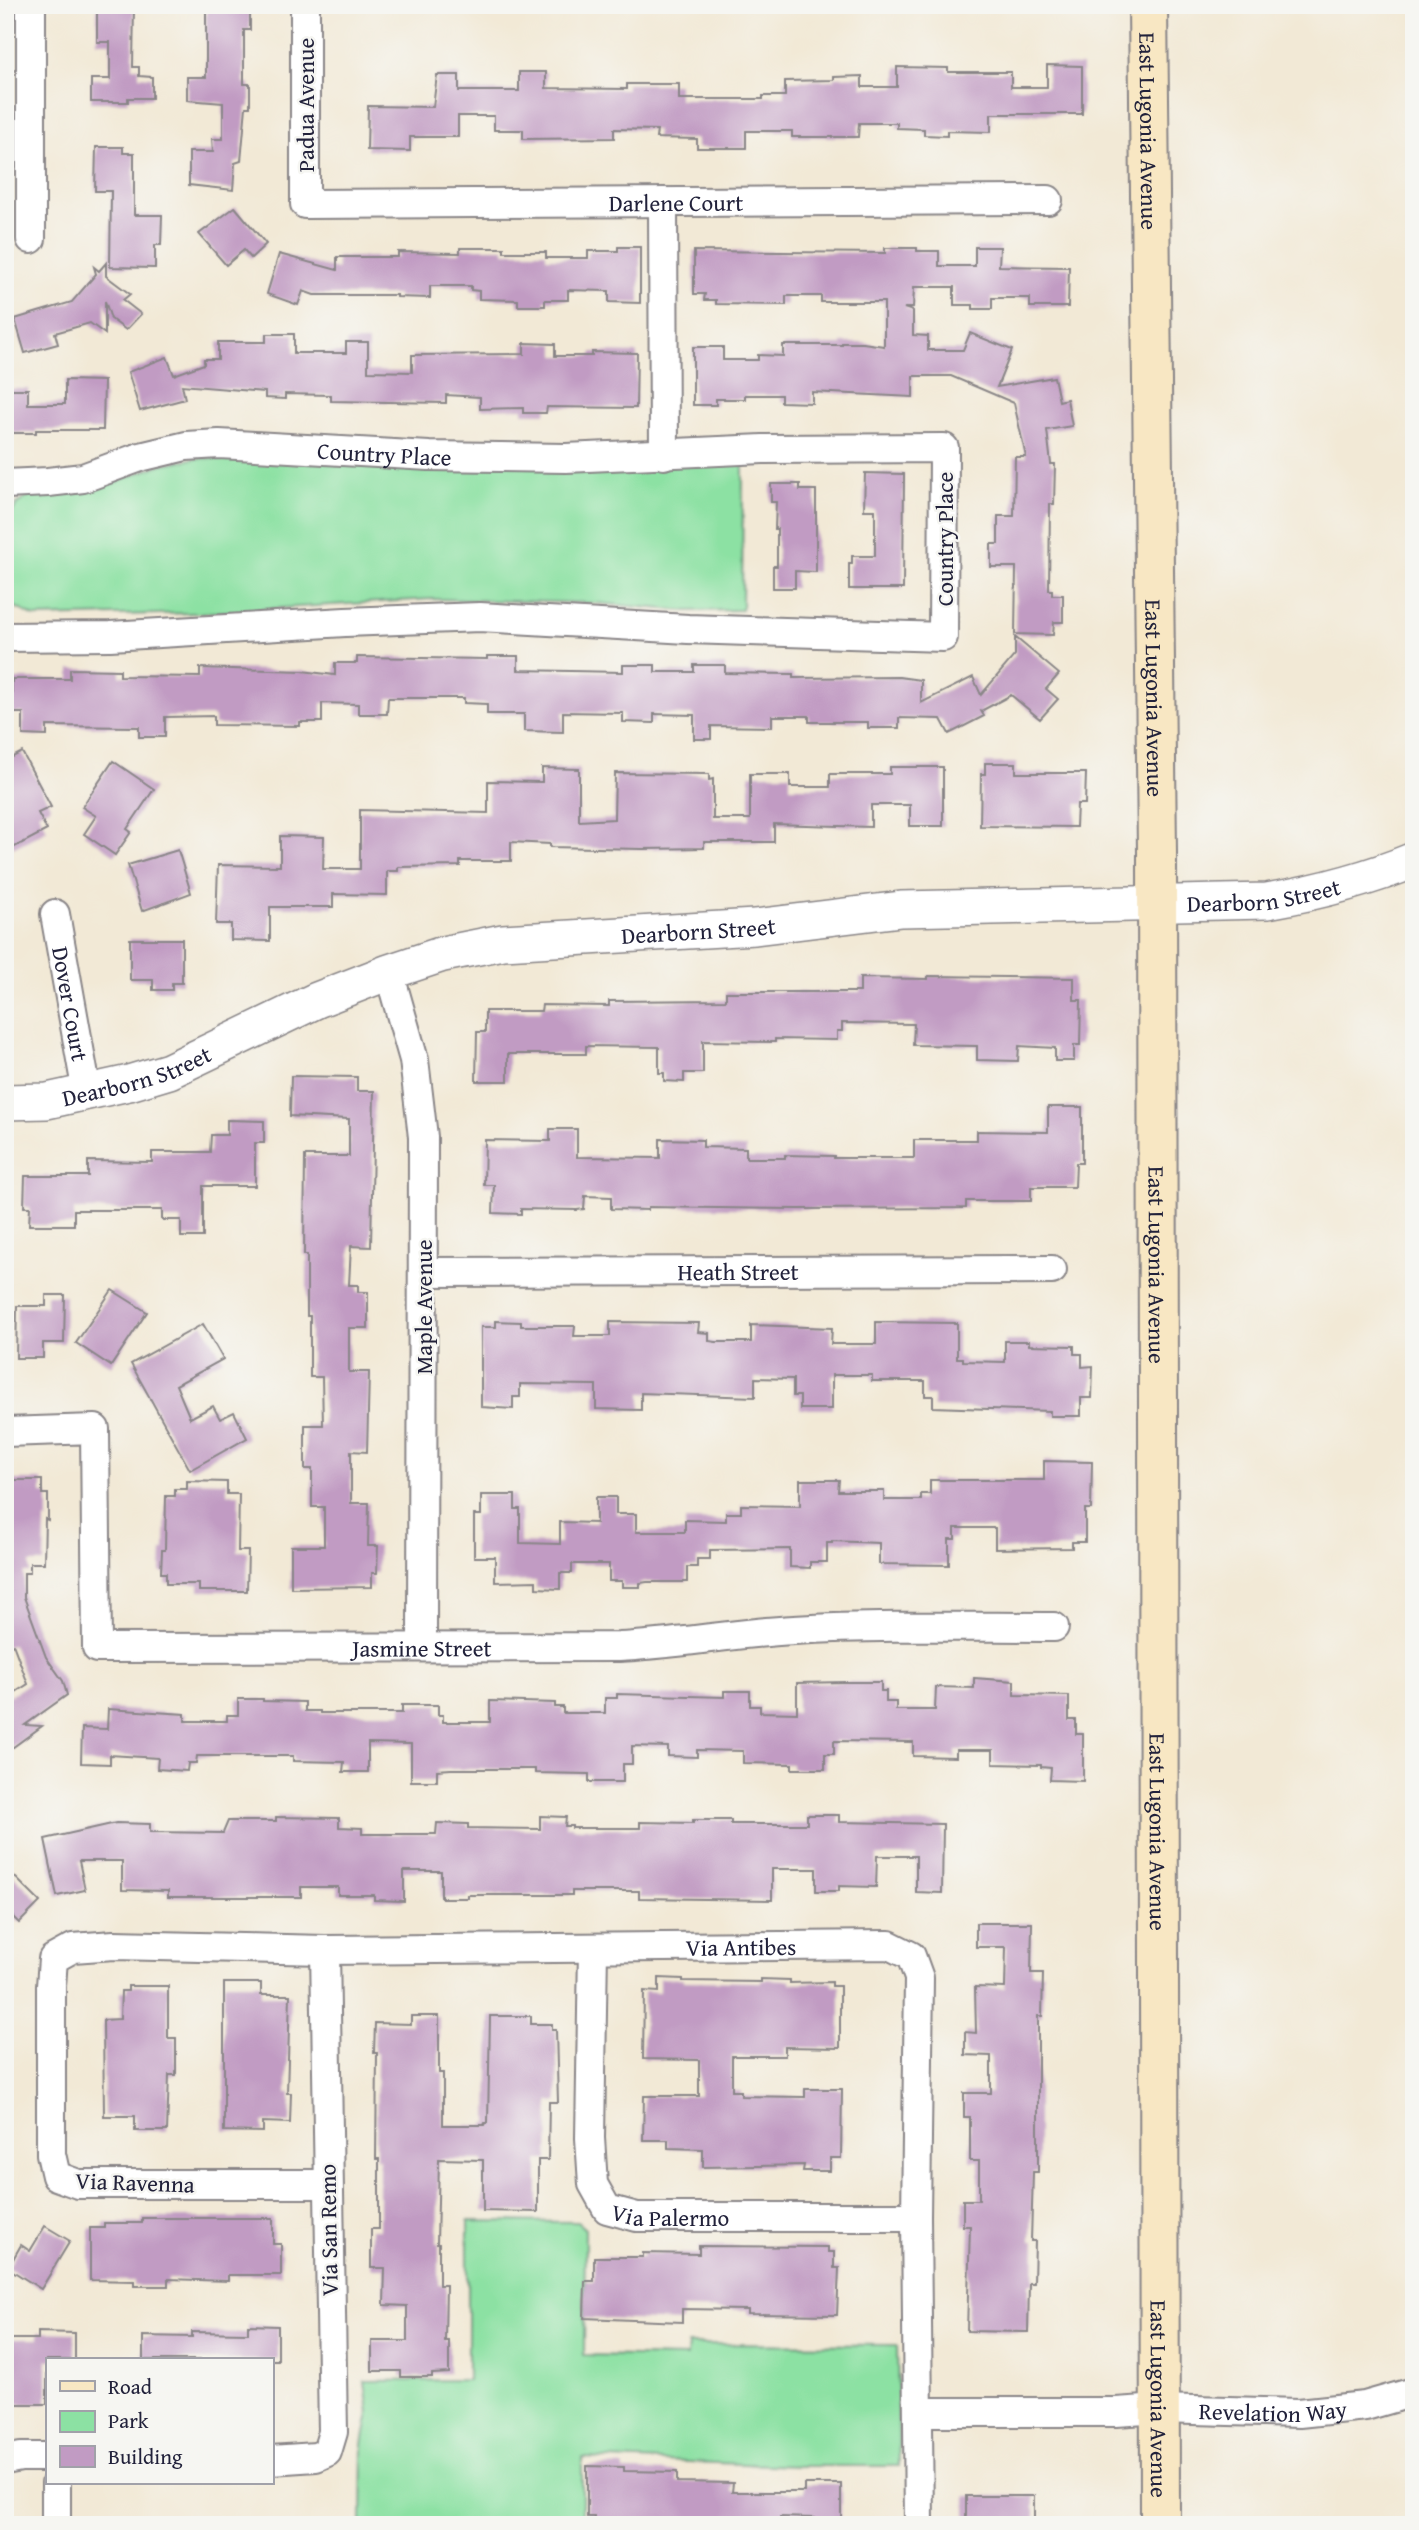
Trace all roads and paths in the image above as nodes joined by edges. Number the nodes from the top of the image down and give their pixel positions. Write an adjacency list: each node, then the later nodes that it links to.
1 (31, 5): 7 (street)
2 (305, 5): 6 (street, Padua Avenue)
3 (1148, 5): 12 (main road, East Lugonia Avenue)
4 (1048, 200): 5 (street, Darlene Court)
5 (663, 202): 6 (street, Darlene Court); 8 (street)
6 (305, 204)
7 (31, 239)
8 (664, 455): 9 (street, Country Place); 10 (street, Country Place)
9 (5, 484)
10 (5, 637)
11 (1414, 860): 12 (street, Dearborn Street)
12 (1157, 905): 14 (street, Dearborn Street); 28 (main road, East Lugonia Avenue)
13 (55, 914): 15 (street, Dover Court)
14 (388, 972): 15 (street, Dearborn Street); 18 (street, Maple Avenue)
15 (87, 1093): 16 (street, Dearborn Street)
16 (5, 1102)
17 (1052, 1270): 18 (street, Heath Street)
18 (423, 1272): 21 (street, Maple Avenue)
19 (5, 1432): 21 (street, Jasmine Street)
20 (1054, 1627): 21 (street, Jasmine Street)
21 (422, 1646)
22 (114, 1945): 24 (street, Via Antibes); 25 (street, Via Ravenna)
23 (593, 1948): 24 (street, Via Antibes); 26 (street, Via Palermo); 26 (street, Via Antibes)
24 (325, 1950): 25 (street, Via San Remo)
25 (327, 2185): 32 (street, Via San Remo)
26 (916, 2217): 29 (street, Via Antibes)
27 (1414, 2392): 28 (street, Revelation Way)
28 (1160, 2409): 29 (street, Revelation Way); 36 (main road, East Lugonia Avenue)
29 (919, 2412): 35 (street, Via Antibes)
30 (46, 2457): 31 (street)
31 (5, 2460)
32 (273, 2460)
33 (56, 2484): 34 (street)
34 (56, 2525)
35 (919, 2525)
36 (1160, 2525)

